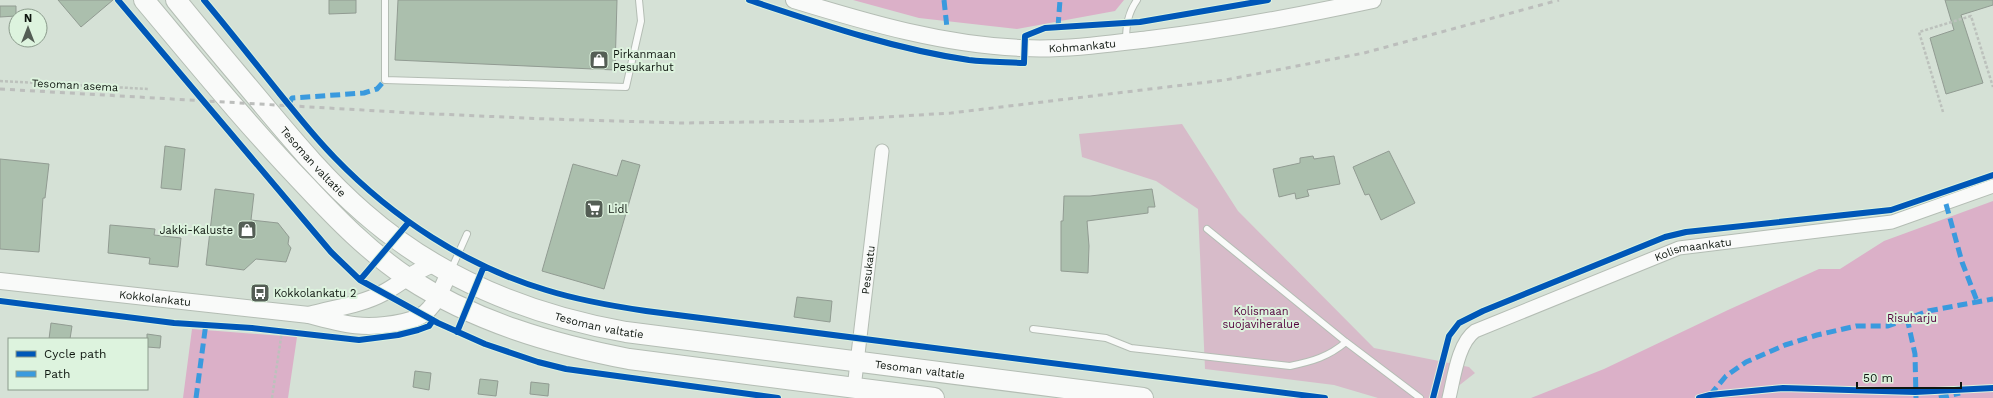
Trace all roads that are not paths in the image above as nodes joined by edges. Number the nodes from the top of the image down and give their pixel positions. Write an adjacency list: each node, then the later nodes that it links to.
1 (144, 0): 14 (main road, Tesoman valtatie)
2 (176, 0): 13 (main road, Tesoman valtatie)
3 (385, 0): 4 (lane)
4 (639, 0)
5 (794, 0): 8 (street, Kohmankatu)
6 (1137, 0): 8 (lane)
7 (1373, 0): 8 (street, Kohmankatu)
8 (1126, 42)
9 (882, 151): 20 (street, Pesukatu)
10 (1993, 186): 25 (street, Kolismaankatu)
11 (1207, 229): 19 (lane)
12 (467, 234): 13 (lane)
13 (441, 269): 14 (street, Kokkolankatu); 16 (street, Kokkolankatu); 20 (main road, Tesoman valtatie)
14 (407, 278): 16 (main road, Tesoman valtatie); 17 (street, Kokkolankatu)
15 (0, 281): 17 (street, Kokkolankatu)
16 (438, 295): 17 (street, Kokkolankatu); 21 (main road, Tesoman valtatie)
17 (302, 315)
18 (1034, 329): 19 (lane)
19 (1346, 342): 24 (lane)
20 (857, 361): 21 (street, Pesukatu); 23 (main road, Tesoman valtatie)
21 (854, 388): 22 (main road, Tesoman valtatie)
22 (934, 398)
23 (1143, 398)
24 (1420, 398)
25 (1449, 398)

